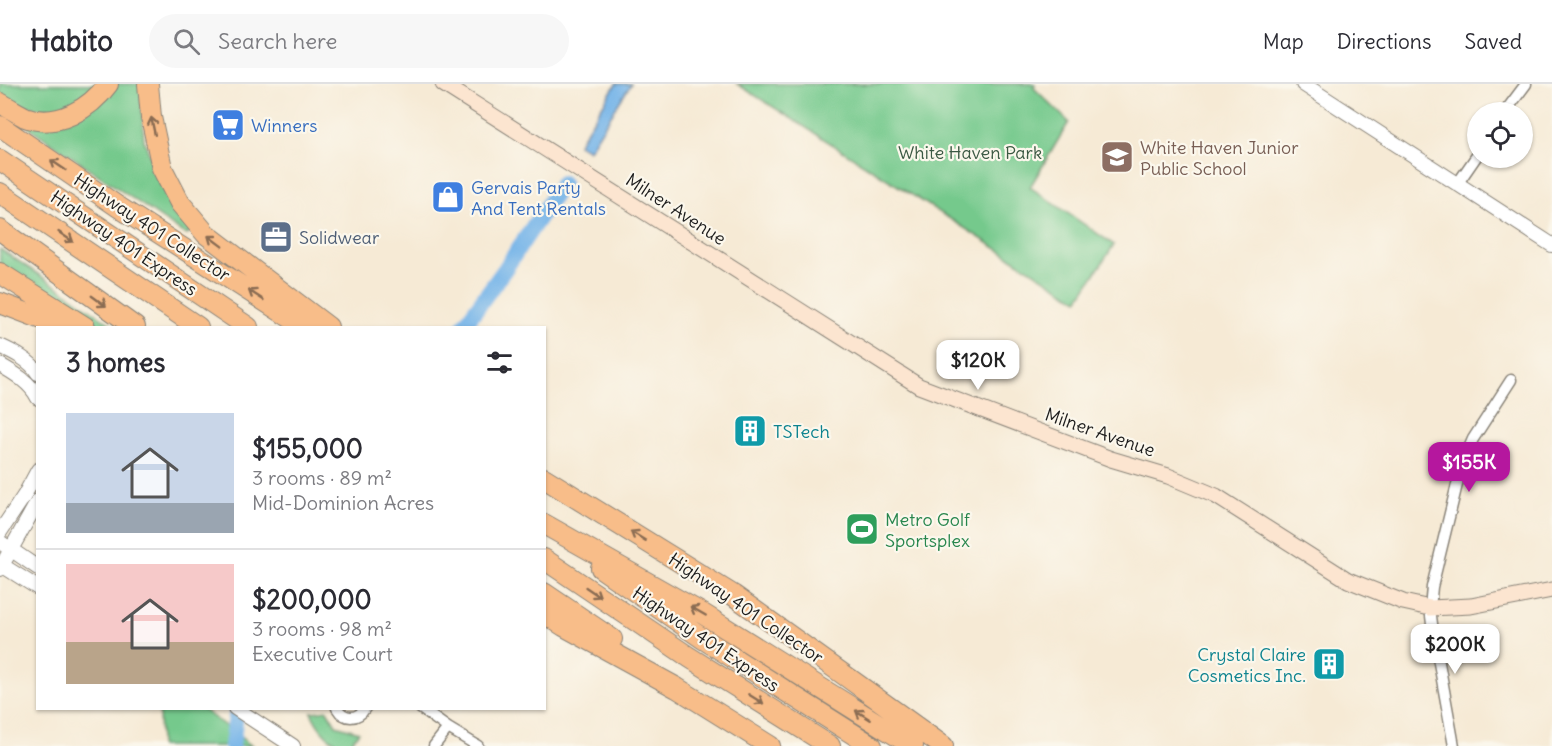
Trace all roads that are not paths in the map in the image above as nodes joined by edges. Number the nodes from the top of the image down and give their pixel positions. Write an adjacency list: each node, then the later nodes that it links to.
1 (108, 84): 7 (highway)
2 (148, 84): 23 (highway, one-way to 2)
3 (443, 84): 42 (main road, Milner Avenue)
4 (1303, 84): 11 (street)
5 (1526, 84): 6 (street)
6 (1512, 102)
7 (0, 103)
8 (0, 126): 22 (highway, Highway 401 Collector, one-way to 8)
9 (0, 160): 21 (highway, Highway 401 Express)
10 (1468, 168): 11 (street)
11 (1458, 183): 14 (street)
12 (0, 193): 20 (highway, Highway 401 Express, one-way to 20)
13 (0, 230): 19 (highway, one-way to 19)
14 (1552, 245)
15 (0, 273): 18 (highway)
16 (0, 303): 17 (highway)
17 (60, 326)
18 (84, 326)
19 (134, 326)
20 (197, 326)
21 (247, 326)
22 (303, 326)
23 (327, 326)
24 (0, 346): 26 (street)
25 (0, 365): 28 (street)
26 (36, 370)
27 (1511, 380): 42 (street)
28 (36, 394)
29 (36, 474): 34 (street)
30 (546, 479): 57 (highway, Highway 401 Collector, one-way to 30)
31 (36, 504): 35 (street)
32 (546, 526): 55 (highway, Highway 401 Express)
33 (546, 526): 56 (highway, one-way to 33)
34 (0, 532)
35 (5, 546): 37 (street); 38 (street)
36 (546, 560): 54 (highway, Highway 401 Express, one-way to 54)
37 (1, 566): 39 (street)
38 (36, 567)
39 (36, 587)
40 (1552, 590): 42 (main road, Milner Avenue)
41 (546, 594): 44 (highway)
42 (1430, 608): 58 (street)
43 (546, 614): 44 (highway)
44 (677, 688): 53 (highway)
45 (238, 710): 50 (street)
46 (339, 710): 47 (street)
47 (364, 710)
48 (423, 710): 49 (street)
49 (448, 728): 51 (street); 52 (street)
50 (293, 746)
51 (435, 746)
52 (478, 746)
53 (770, 746)
54 (830, 746)
55 (872, 746)
56 (913, 746)
57 (943, 746)
58 (1454, 746)

